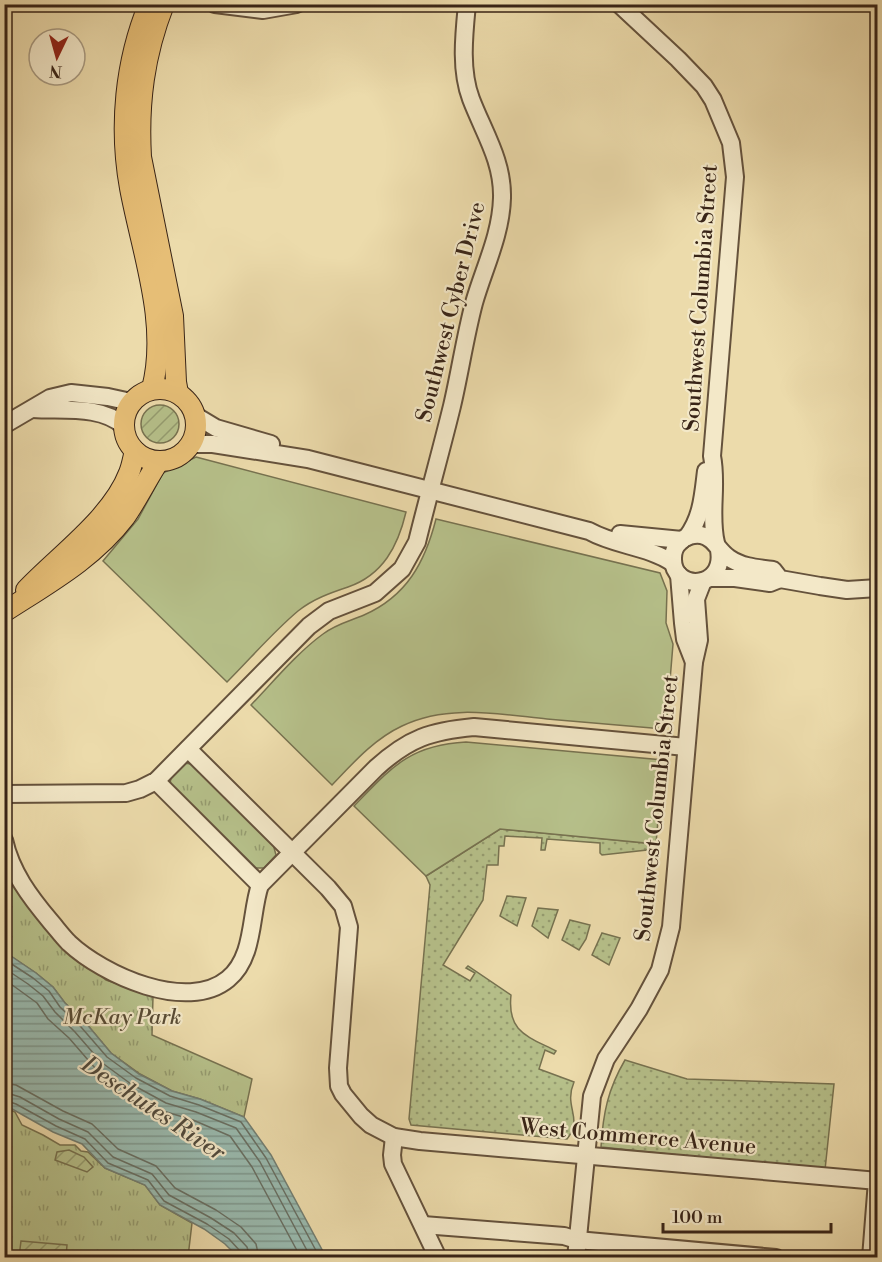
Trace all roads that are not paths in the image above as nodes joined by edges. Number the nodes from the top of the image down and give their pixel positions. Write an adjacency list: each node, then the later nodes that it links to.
1 (149, 4): 7 (main road)
2 (164, 4): 8 (main road)
3 (215, 4): 4 (street)
4 (297, 4)
5 (467, 4): 19 (street, Southwest Cyber Drive)
6 (619, 4): 16 (street, Southwest Columbia Street)
7 (152, 389): 8 (main road); 9 (main road)
8 (178, 393): 11 (main road)
9 (131, 402): 10 (street); 13 (main road)
10 (33, 409): 12 (street); 13 (street)
11 (196, 416): 14 (main road); 17 (street)
12 (4, 425)
13 (124, 426): 15 (main road)
14 (191, 444): 17 (street); 18 (main road)
15 (135, 451): 18 (main road); 27 (main road)
16 (712, 456): 21 (street, Southwest Columbia Street); 22 (street, Southwest Columbia Street)
17 (308, 459): 19 (street)
18 (159, 461): 27 (main road)
19 (430, 490): 20 (street); 30 (street, Southwest Cyber Drive)
20 (589, 531): 21 (street); 23 (street)
21 (684, 538): 22 (street); 23 (street)
22 (717, 547): 24 (street); 25 (street)
23 (676, 569): 25 (street); 28 (street, Southwest Columbia Street)
24 (780, 579): 25 (street); 26 (street)
25 (706, 580): 28 (street, Southwest Columbia Street)
26 (878, 588)
27 (5, 612)
28 (694, 662): 29 (street, Southwest Columbia Street)
29 (686, 747): 34 (street); 37 (street, Southwest Columbia Street)
30 (188, 749): 31 (street, Southwest Cyber Drive); 34 (street)
31 (156, 781): 32 (street); 35 (street)
32 (4, 794)
33 (4, 840): 35 (street)
34 (292, 852): 35 (street); 36 (street)
35 (260, 885)
36 (394, 1137): 37 (street, West Commerce Avenue); 39 (street)
37 (586, 1155): 38 (street, West Commerce Avenue); 40 (street, Southwest Columbia Street)
38 (877, 1181): 44 (street)
39 (423, 1225): 40 (street); 41 (street)
40 (578, 1240): 42 (street, Southwest Columbia Street); 43 (street)
41 (438, 1257)
42 (576, 1257)
43 (776, 1257)
44 (871, 1257)

